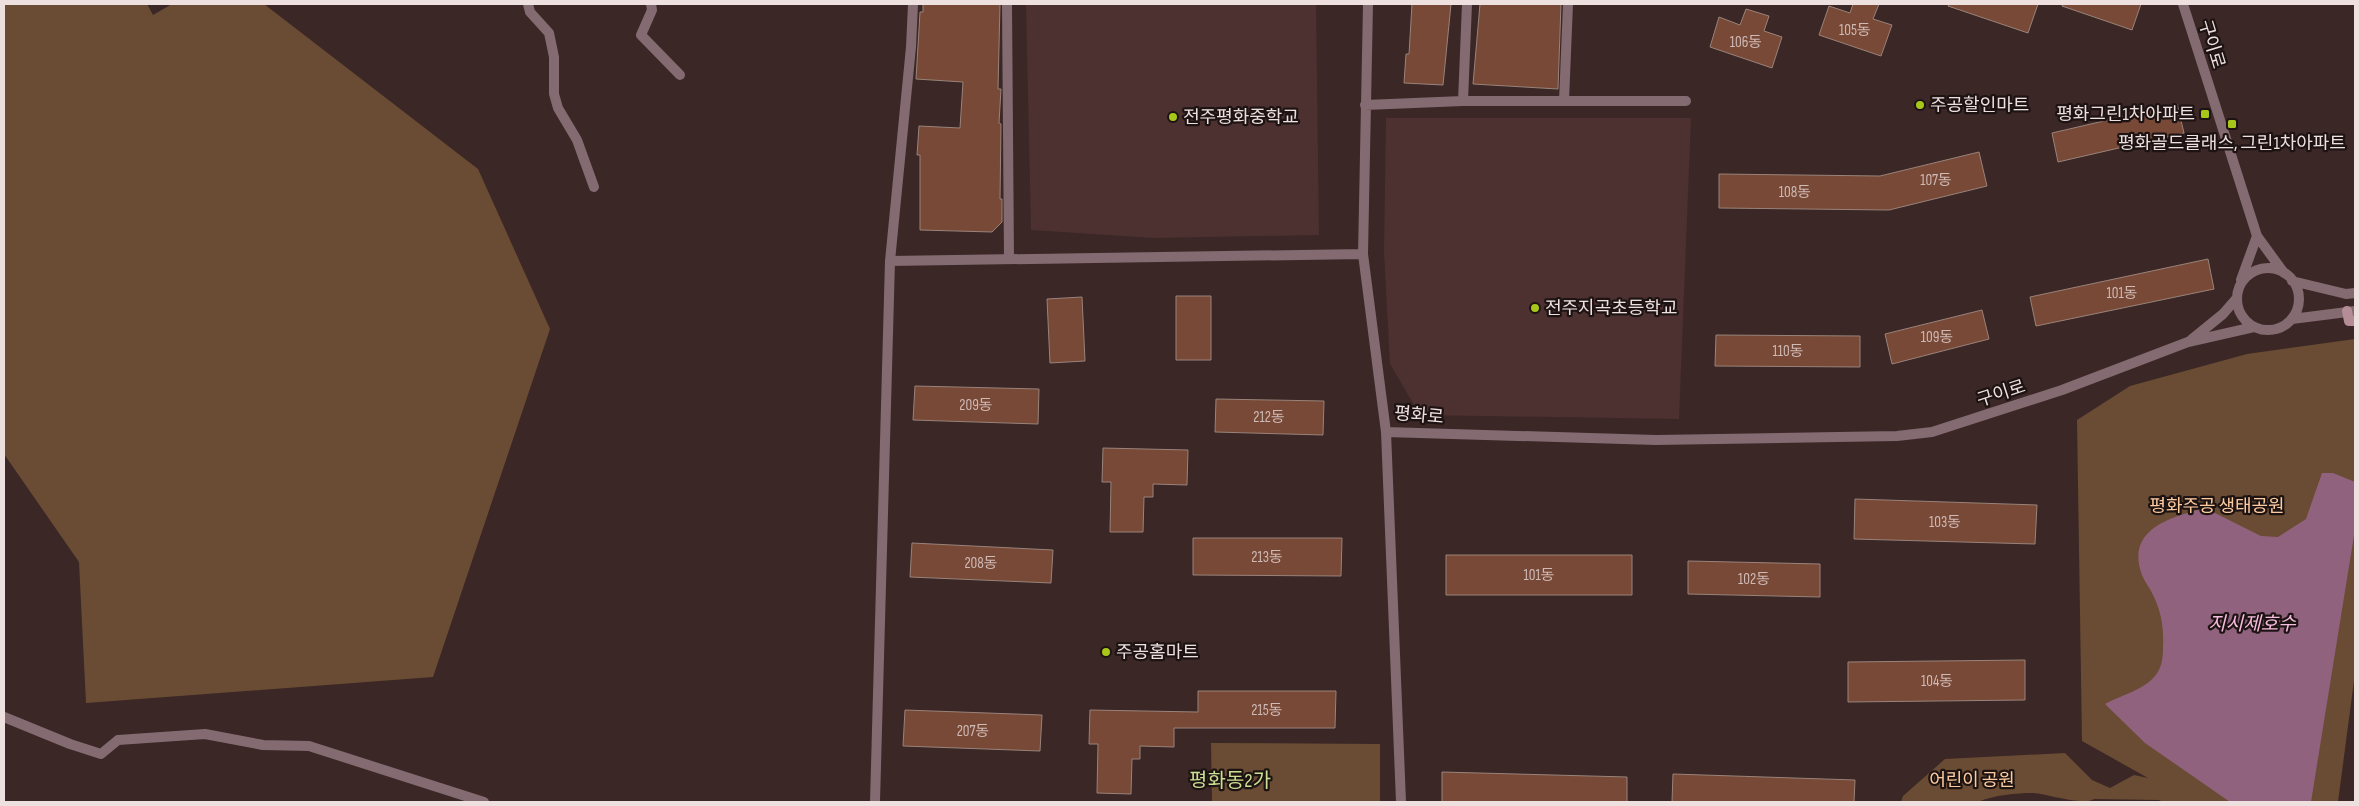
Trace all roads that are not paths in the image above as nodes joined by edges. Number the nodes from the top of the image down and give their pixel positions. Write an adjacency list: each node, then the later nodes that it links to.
1 (528, 4): 14 (street)
2 (651, 4): 9 (street)
3 (912, 4): 18 (street)
4 (1007, 4): 17 (street)
5 (1368, 4): 13 (street, 평화로)
6 (1467, 4): 10 (street)
7 (1568, 4): 11 (street)
8 (2183, 4): 15 (street, 구이로)
9 (680, 75)
10 (1463, 101): 11 (street); 13 (street)
11 (1564, 101): 12 (street)
12 (1686, 101)
13 (1365, 105): 16 (street, 평화로)
14 (594, 186)
15 (2257, 236): 19 (street, 구이로); 21 (street)
16 (1363, 254): 17 (street); 29 (street, 평화로)
17 (1009, 259): 18 (street)
18 (890, 261): 33 (street)
19 (2284, 273): 20 (street, 구이로); 21 (street)
20 (2292, 280): 22 (street, 구이로); 25 (street)
21 (2238, 288): 23 (street)
22 (2355, 293)
23 (2236, 299): 27 (street); 28 (street, 구이로)
24 (2351, 311): 25 (street, 구이로); 26 (street)
25 (2292, 319): 27 (street, 구이로)
26 (2355, 321)
27 (2254, 327): 28 (street, 구이로)
28 (2188, 342): 30 (street, 구이로)
29 (1386, 432): 30 (street, 평화로); 34 (street)
30 (1816, 437)
31 (4, 717): 32 (street)
32 (484, 802)
33 (874, 802)
34 (1401, 802)

